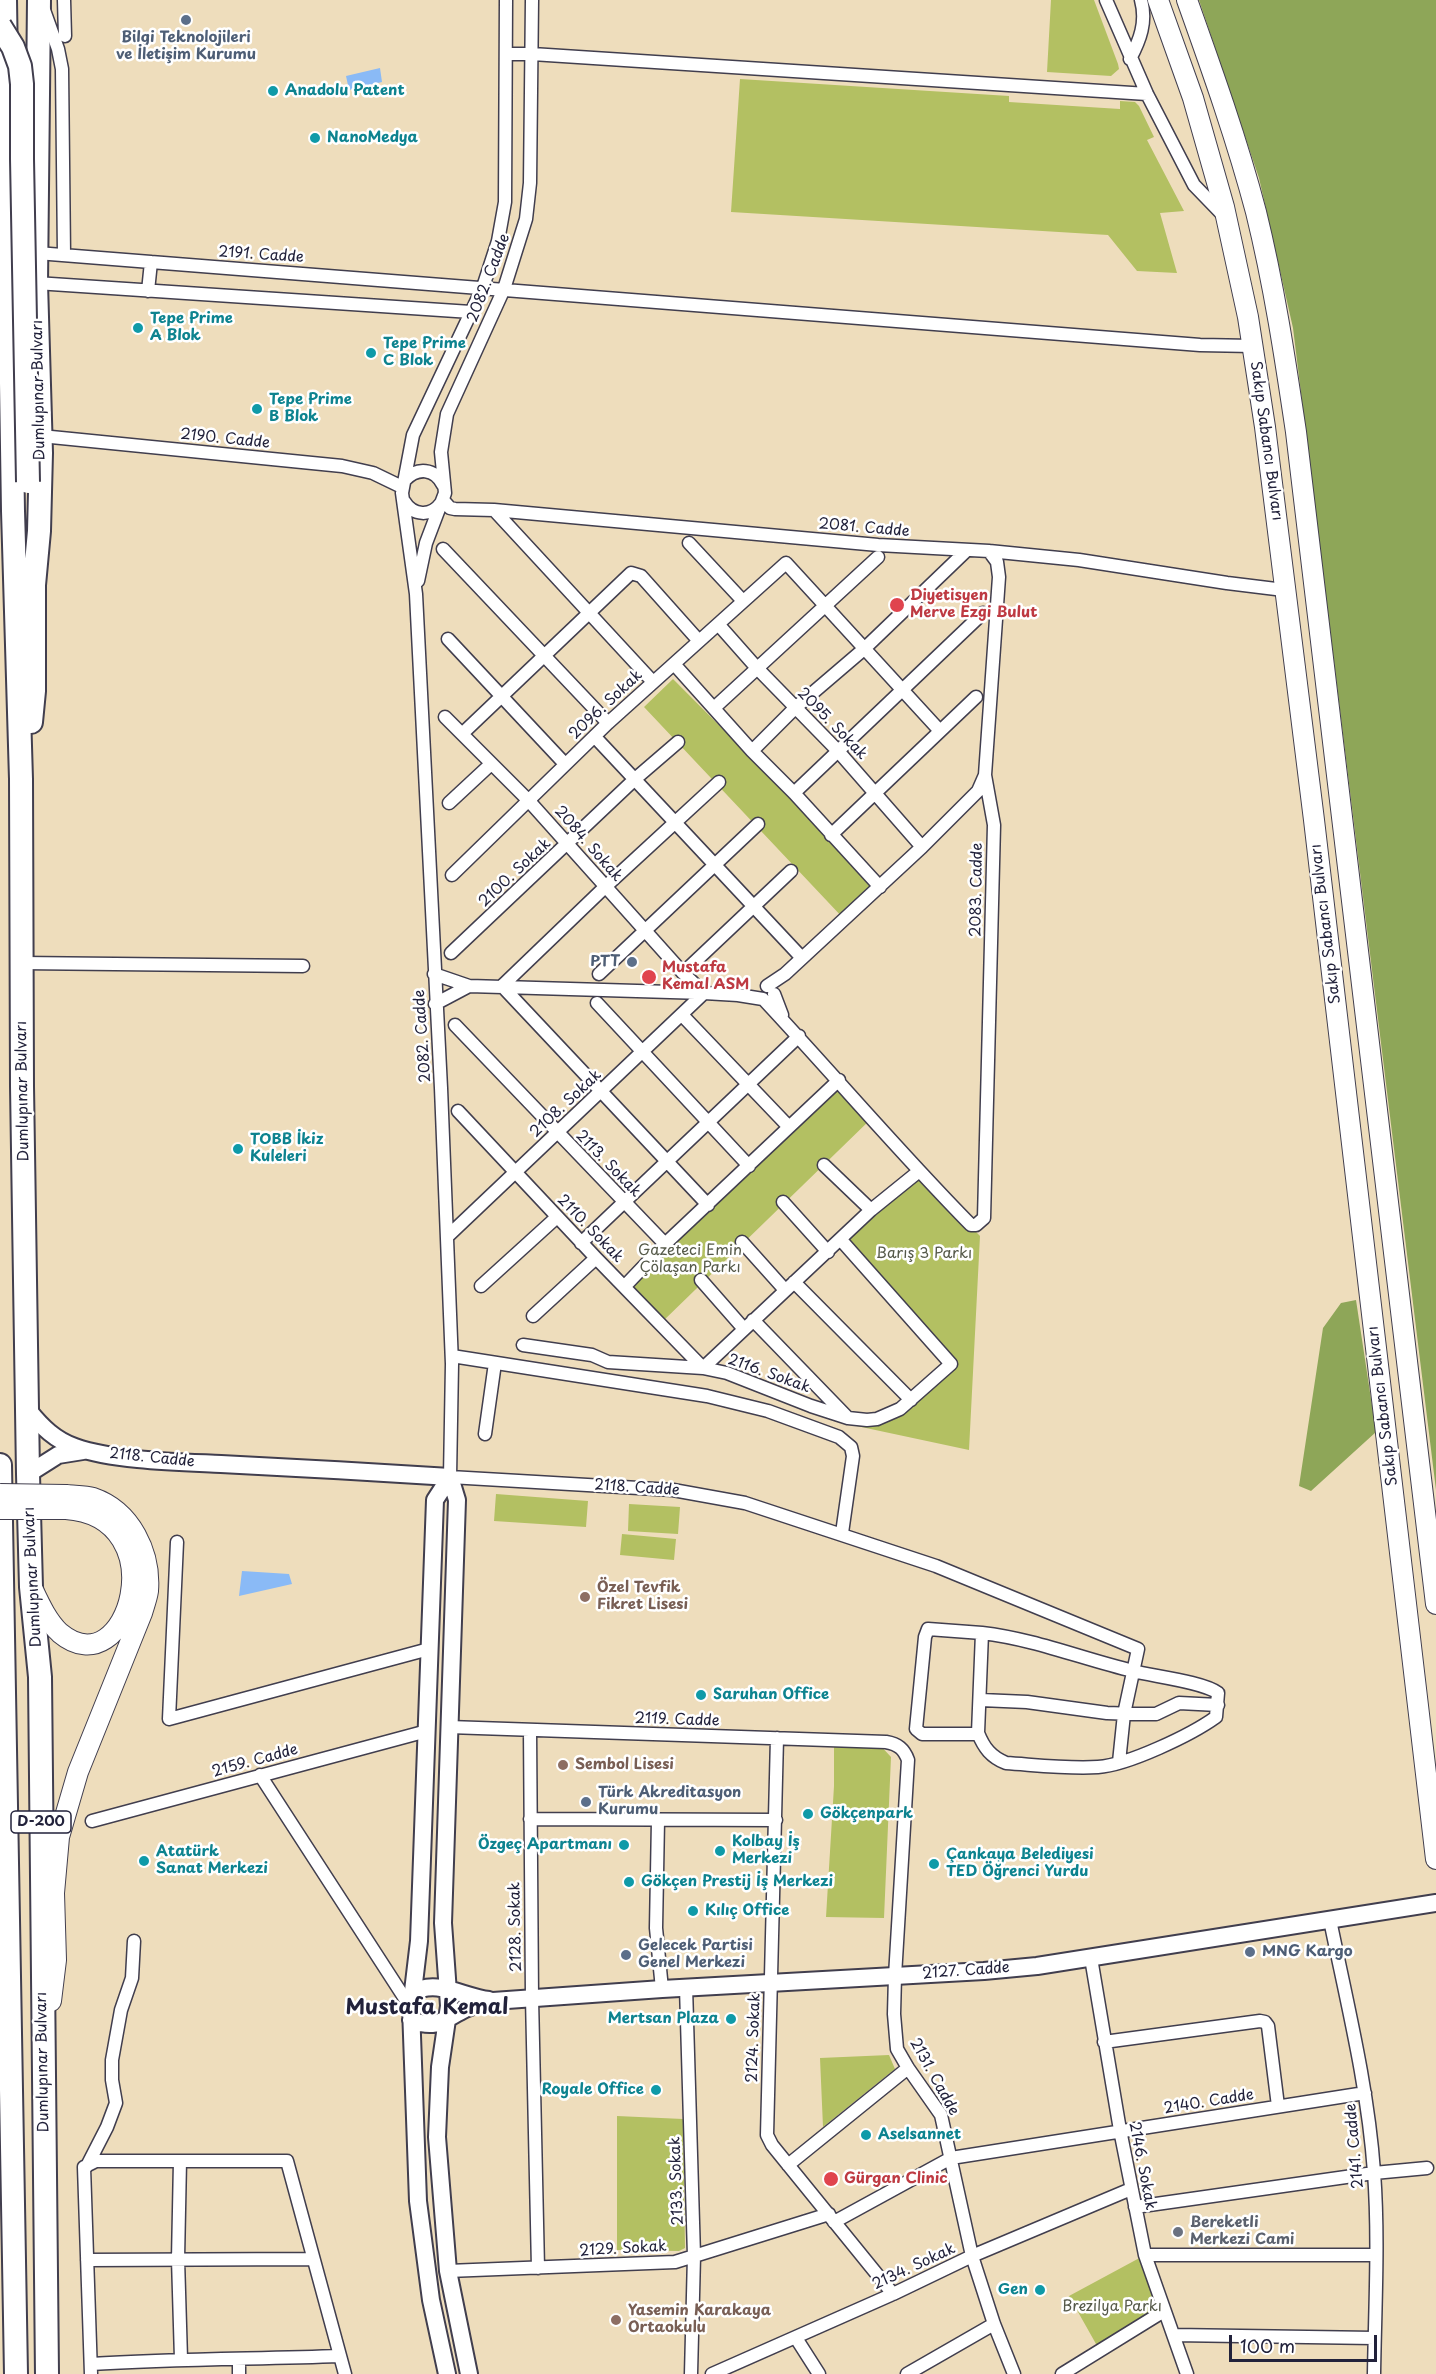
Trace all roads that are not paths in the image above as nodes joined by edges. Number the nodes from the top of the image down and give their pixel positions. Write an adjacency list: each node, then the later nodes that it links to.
1 (5, 0): 68 (highway, Dumlupınar Bulvarı)
2 (64, 0): 11 (street)
3 (506, 0): 12 (street, 2082. Cadde)
4 (532, 0): 13 (street, 2082. Cadde)
5 (1106, 0): 14 (street)
6 (1142, 0): 14 (street)
7 (1158, 0): 16 (main road, Sakıp Sabancı Bulvarı)
8 (1187, 0): 154 (main road, Sakıp Sabancı Bulvarı)
9 (40, 1): 17 (highway, Dumlupınar Bulvarı); 18 (street)
10 (0, 26): 37 (highway, bridge)
11 (64, 36)
12 (506, 54): 13 (street); 21 (street, 2082. Cadde)
13 (532, 54): 15 (street); 22 (street, 2082. Cadde)
14 (1130, 59): 15 (street)
15 (1147, 94): 16 (street)
16 (1227, 219): 25 (main road, Sakıp Sabancı Bulvarı)
17 (37, 253): 18 (street, 2191. Cadde); 20 (highway, Dumlupınar Bulvarı)
18 (64, 255): 19 (street, 2191. Cadde)
19 (150, 262): 21 (street, 2191. Cadde); 23 (street)
20 (36, 283): 23 (street); 26 (highway, Dumlupınar Bulvarı)
21 (483, 287): 22 (street, 2191. Cadde); 24 (street, 2082. Cadde)
22 (504, 289): 25 (street, 2191. Cadde); 28 (street, 2082. Cadde)
23 (148, 291): 24 (street)
24 (471, 312): 27 (street, 2082. Cadde)
25 (1253, 346): 38 (main road, Sakıp Sabancı Bulvarı)
26 (40, 436): 27 (street, 2190. Cadde); 37 (highway, Dumlupınar Bulvarı)
27 (404, 484): 28 (street); 29 (street, 2082. Cadde)
28 (444, 486): 30 (street, 2082. Cadde)
29 (404, 500): 30 (street); 39 (street, 2082. Cadde)
30 (443, 500): 31 (street, 2081. Cadde); 39 (street, 2082. Cadde)
31 (494, 510): 35 (street, 2081. Cadde); 42 (street)
32 (689, 543): 40 (street)
33 (443, 549): 48 (street)
34 (989, 551): 35 (street, 2081. Cadde); 38 (street, 2081. Cadde); 67 (street, 2083. Cadde)
35 (966, 552): 47 (street)
36 (878, 557): 41 (street)
37 (34, 585): 68 (highway, Dumlupınar Bulvarı)
38 (1284, 590): 174 (main road, Sakıp Sabancı Bulvarı)
39 (416, 594): 92 (street, 2082. Cadde)
40 (743, 601): 41 (street, 2096. Sokak); 44 (street, 2096. Sokak)
41 (824, 606): 47 (street); 50 (street)
42 (591, 612): 46 (street); 48 (street); 51 (street)
43 (983, 613): 52 (street)
44 (718, 624): 46 (street, 2096. Sokak); 50 (street, 2095. Sokak)
45 (448, 639): 53 (street)
46 (699, 641): 49 (street, 2096. Sokak)
47 (864, 648): 52 (street); 56 (street)
48 (544, 655): 53 (street); 58 (street)
49 (674, 664): 51 (street, 2096. Sokak); 55 (street)
50 (756, 667): 55 (street); 56 (street, 2095. Sokak)
51 (653, 682): 58 (street, 2096. Sokak)
52 (903, 690): 59 (street); 64 (street)
53 (502, 695): 60 (street); 66 (street)
54 (976, 697): 59 (street)
55 (714, 708): 63 (street)
56 (795, 708): 63 (street); 64 (street, 2095. Sokak)
57 (445, 717): 60 (street, 2084. Sokak)
58 (608, 723): 61 (street, 2096. Sokak)
59 (940, 731): 72 (street)
60 (463, 733): 65 (street, 2084. Sokak)
61 (595, 737): 66 (street, 2096. Sokak); 69 (street)
62 (678, 742): 69 (street, 2100. Sokak)
63 (752, 751): 71 (street)
64 (838, 751): 71 (street); 72 (street, 2095. Sokak)
65 (491, 764): 73 (street, 2084. Sokak); 74 (street)
66 (565, 764): 73 (street, 2096. Sokak)
67 (985, 775): 79 (street); 115 (street, 2083. Cadde)
68 (21, 779): 89 (highway, Dumlupınar Bulvarı)
69 (635, 779): 75 (street); 78 (street, 2100. Sokak)
70 (719, 782): 75 (street)
71 (794, 793): 77 (street)
72 (876, 793): 77 (street); 79 (street, 2095. Sokak)
73 (529, 801): 78 (street, 2084. Sokak); 82 (street, 2096. Sokak)
74 (449, 803)
75 (675, 821): 80 (street); 83 (street)
76 (758, 824): 80 (street)
77 (831, 835): 84 (street)
78 (569, 844): 83 (street, 2084. Sokak); 87 (street, 2100. Sokak)
79 (922, 848): 84 (street)
80 (714, 864): 85 (street); 86 (street)
81 (791, 871): 85 (street)
82 (452, 875)
83 (605, 887): 86 (street, 2084. Sokak); 95 (street)
84 (879, 887): 88 (street)
85 (754, 908): 88 (street); 91 (street)
86 (645, 930): 91 (street, 2084. Sokak); 93 (street)
87 (452, 953)
88 (802, 958): 97 (street)
89 (21, 963): 90 (street); 140 (highway, Dumlupınar Bulvarı / D-200)
90 (303, 966)
91 (683, 972): 96 (street, 2084. Sokak)
92 (434, 974): 94 (street); 99 (street, 2082. Cadde)
93 (599, 974)
94 (469, 986): 95 (street); 99 (street)
95 (502, 986): 96 (street); 106 (street)
96 (704, 993): 97 (street); 100 (street, 2108. Sokak)
97 (768, 993): 102 (street)
98 (597, 1003): 103 (street)
99 (435, 1004): 121 (street, 2082. Cadde)
100 (682, 1016): 103 (street, 2108. Sokak); 105 (street)
101 (455, 1025): 110 (street, 2113. Sokak)
102 (799, 1035): 104 (street); 105 (street)
103 (642, 1053): 106 (street, 2108. Sokak); 108 (street)
104 (838, 1080): 109 (street); 115 (street)
105 (748, 1085): 108 (street); 109 (street)
106 (601, 1091): 110 (street, 2108. Sokak); 111 (street)
107 (458, 1111): 114 (street, 2110. Sokak)
108 (707, 1122): 111 (street); 113 (street)
109 (789, 1127): 113 (street)
110 (557, 1133): 114 (street, 2108. Sokak); 116 (street, 2113. Sokak)
111 (666, 1161): 116 (street); 118 (street)
112 (824, 1165): 119 (street)
113 (749, 1166): 118 (street)
114 (516, 1172): 120 (street, 2110. Sokak); 121 (street, 2108. Sokak)
115 (918, 1172): 119 (street)
116 (623, 1201): 124 (street); 125 (street, 2113. Sokak)
117 (783, 1202): 126 (street)
118 (708, 1205): 125 (street)
119 (871, 1210): 122 (street)
120 (557, 1217): 124 (street, 2110. Sokak); 129 (street)
121 (448, 1236): 136 (street, 2082. Cadde)
122 (841, 1240): 126 (street); 139 (street, 2116. Sokak)
123 (742, 1242): 131 (street)
124 (581, 1243): 127 (street, 2110. Sokak)
125 (665, 1244): 130 (street)
126 (828, 1252): 131 (street)
127 (596, 1258): 130 (street, 2110. Sokak); 132 (street)
128 (701, 1281): 134 (street)
129 (481, 1286)
130 (625, 1286): 138 (street, 2110. Sokak)
131 (789, 1286): 133 (street); 139 (street)
132 (533, 1316)
133 (753, 1320): 134 (street); 141 (street)
134 (744, 1329): 138 (street)
135 (523, 1345): 138 (street, 2116. Sokak)
136 (452, 1356): 137 (street); 146 (street, 2082. Cadde)
137 (495, 1363): 142 (street); 150 (street)
138 (702, 1368): 141 (street, 2116. Sokak)
139 (910, 1400): 141 (street, 2116. Sokak)
140 (29, 1411): 143 (street); 145 (highway, Dumlupınar Bulvarı / D-200)
141 (848, 1418)
142 (484, 1434)
143 (87, 1450): 145 (street); 146 (street, 2118. Cadde)
144 (0, 1465): 152 (highway, Dumlupınar Bulvarı / D-200)
145 (28, 1474): 153 (highway, Dumlupınar Bulvarı / D-200)
146 (450, 1477): 150 (street, 2118. Cadde); 156 (street); 157 (street)
147 (0, 1494): 148 (main road, bridge)
148 (66, 1502): 149 (main road, bridge); 153 (main road); 191 (main road)
149 (0, 1509)
150 (842, 1533): 158 (street, 2118. Cadde)
151 (177, 1542): 157 (street)
152 (1, 1563): 189 (highway, Dumlupınar Bulvarı / D-200)
153 (31, 1587): 191 (highway, Dumlupınar Bulvarı / D-200)
154 (1436, 1604)
155 (982, 1633): 158 (street); 159 (street); 165 (street)
156 (452, 1643): 157 (street); 162 (street)
157 (429, 1649): 164 (street)
158 (1134, 1671): 160 (street); 161 (street)
159 (981, 1700): 161 (street); 165 (street)
160 (1218, 1705): 161 (street); 168 (street)
161 (1124, 1714): 168 (street)
162 (449, 1727): 163 (street, 2119. Cadde); 164 (street); 183 (street)
163 (530, 1730): 166 (street, 2119. Cadde); 170 (street, 2128. Sokak)
164 (427, 1731): 169 (street, 2159. Cadde); 187 (street)
165 (978, 1733): 168 (street)
166 (777, 1738): 167 (street, 2119. Cadde); 172 (street, 2124. Sokak)
167 (903, 1750): 180 (street, 2131. Cadde)
168 (1119, 1762)
169 (260, 1775): 173 (street, 2159. Cadde); 187 (street)
170 (530, 1819): 171 (street); 185 (street, 2128. Sokak)
171 (658, 1820): 172 (street); 184 (street)
172 (776, 1820): 181 (street, 2124. Sokak)
173 (92, 1821)
174 (1436, 1859)
175 (1436, 1903): 176 (street, 2127. Cadde)
176 (1330, 1920): 178 (street, 2127. Cadde); 193 (street, 2141. Cadde)
177 (134, 1941): 199 (street)
178 (1091, 1958): 180 (street, 2127. Cadde); 190 (street, 2146. Sokak)
179 (0, 1967): 189 (main road)
180 (895, 1976): 181 (street, 2127. Cadde); 192 (street, 2131. Cadde)
181 (771, 1983): 182 (street, 2127. Cadde); 198 (street, 2124. Sokak)
182 (686, 1987): 184 (street, 2127. Cadde); 207 (street, 2133. Sokak)
183 (448, 1989): 186 (street, 2127. Cadde); 187 (street); 188 (street)
184 (662, 1989): 185 (street, 2127. Cadde)
185 (532, 1998): 186 (street, 2127. Cadde); 212 (street, 2128. Sokak)
186 (493, 2001): 188 (street, 2127. Cadde)
187 (411, 2007): 188 (street); 228 (street)
188 (448, 2020): 213 (street)
189 (9, 2024): 224 (highway, Dumlupınar Bulvarı / D-200)
190 (1104, 2042): 194 (street); 195 (street, 2146. Sokak)
191 (43, 2057): 225 (highway, Dumlupınar Bulvarı / D-200)
192 (908, 2068): 196 (street, 2131. Cadde); 198 (street)
193 (1365, 2093): 194 (street, 2140. Cadde); 201 (street, 2141. Cadde)
194 (1278, 2106): 195 (street, 2140. Cadde)
195 (1120, 2130): 196 (street, 2140. Cadde); 202 (street, 2146. Sokak)
196 (951, 2158): 204 (street, 2129. Sokak); 208 (street, 2131. Cadde)
197 (180, 2161): 199 (street); 209 (street); 210 (street)
198 (788, 2165): 204 (street, 2124. Sokak)
199 (87, 2166): 211 (street)
200 (1427, 2168): 201 (street)
201 (1374, 2173): 203 (street); 206 (street, 2141. Cadde)
202 (1131, 2189): 203 (street, 2146. Sokak); 208 (street, 2134. Sokak)
203 (1135, 2206): 205 (street, 2146. Sokak)
204 (832, 2218): 207 (street, 2129. Sokak); 214 (street, 2124. Sokak)
205 (1145, 2255): 206 (street); 215 (street, 2146. Sokak)
206 (1376, 2255): 219 (street, 2141. Cadde)
207 (694, 2256): 212 (street, 2129. Sokak); 230 (street, 2133. Sokak)
208 (972, 2256): 214 (street, 2134. Sokak); 216 (street, 2131. Cadde)
209 (178, 2259): 210 (street); 211 (street); 221 (street)
210 (314, 2259): 220 (street)
211 (87, 2260): 223 (street)
212 (538, 2268): 213 (street, 2129. Sokak)
213 (448, 2271): 229 (street)
214 (893, 2294): 218 (street, 2134. Sokak)
215 (1164, 2311): 217 (street, 2146. Sokak); 235 (street)
216 (993, 2324): 233 (street); 234 (street, 2131. Cadde)
217 (1174, 2336): 219 (street); 236 (street, 2146. Sokak)
218 (796, 2338): 231 (street, 2134. Sokak); 232 (street)
219 (1374, 2338): 237 (street, 2141. Cadde)
220 (340, 2356): 222 (street); 227 (street)
221 (181, 2359): 222 (street); 223 (street)
222 (239, 2360): 226 (street)
223 (91, 2369)
224 (16, 2374)
225 (47, 2374)
226 (239, 2374)
227 (345, 2374)
228 (447, 2374)
229 (469, 2374)
230 (691, 2374)
231 (712, 2374)
232 (819, 2374)
233 (907, 2374)
234 (1014, 2374)
235 (1062, 2374)
236 (1187, 2374)
237 (1374, 2374)

